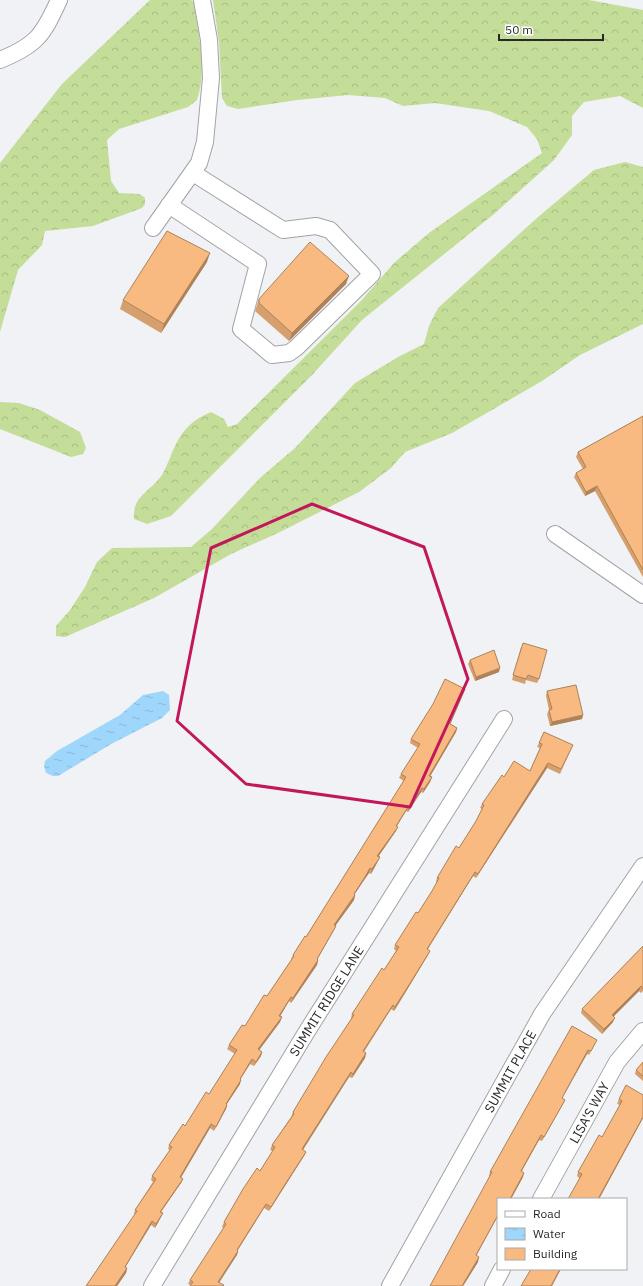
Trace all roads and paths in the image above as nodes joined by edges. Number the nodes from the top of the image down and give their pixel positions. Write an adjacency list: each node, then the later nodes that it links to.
1 (59, 0): 3 (street)
2 (202, 0): 4 (street)
3 (0, 60)
4 (193, 173): 5 (street); 5 (street)
5 (169, 205): 6 (street)
6 (153, 228)
7 (555, 534): 8 (street)
8 (643, 595)
9 (504, 719): 14 (street, SUMMIT RIDGE LANE)
10 (643, 866): 15 (street, SUMMIT PLACE)
11 (643, 1031): 12 (street, LISA'S WAY)
12 (542, 1198)
13 (501, 1270): 16 (street)
14 (152, 1286)
15 (390, 1286)
16 (493, 1286)

